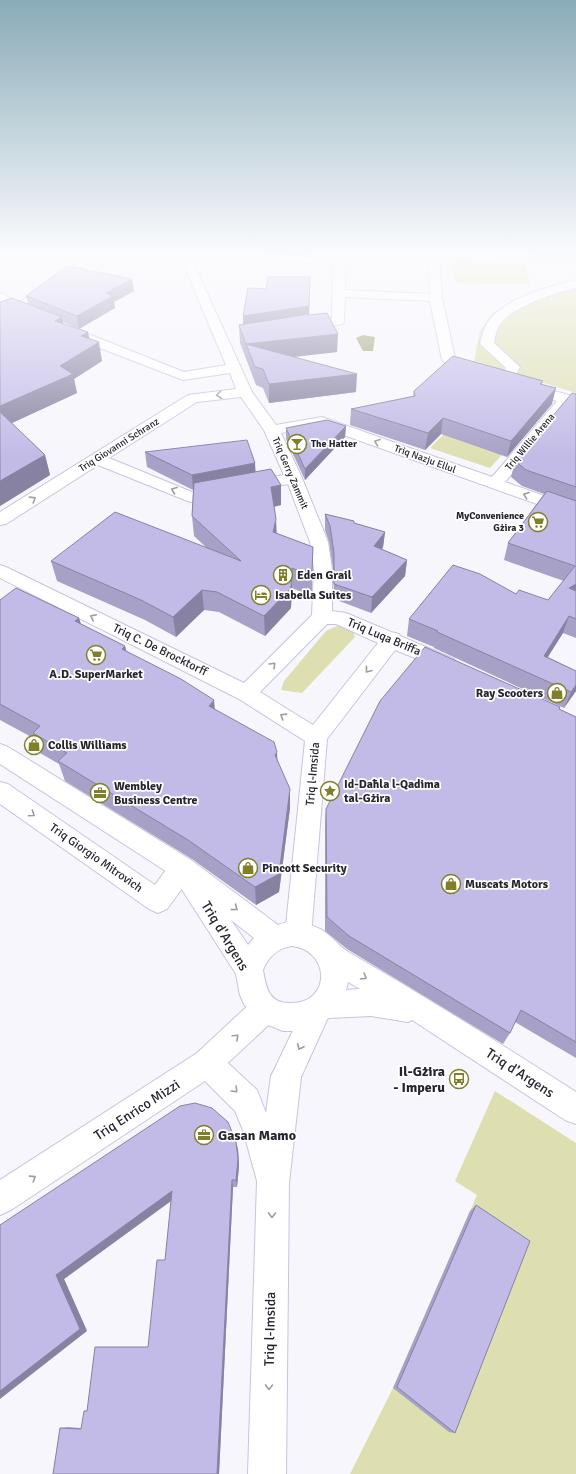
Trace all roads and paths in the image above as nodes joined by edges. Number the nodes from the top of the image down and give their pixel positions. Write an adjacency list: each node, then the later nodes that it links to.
1 (214, 323): 8 (street, Triq Gerry Zammit)
2 (328, 323): 6 (street)
3 (441, 323): 11 (street)
4 (494, 323): 11 (street)
5 (60, 327): 10 (street)
6 (292, 329)
7 (238, 338): 8 (street)
8 (222, 340): 9 (street, Triq Gerry Zammit)
9 (235, 368): 10 (street); 12 (street, Triq Gerry Zammit)
10 (183, 376): 13 (street)
11 (502, 380): 14 (street)
12 (245, 392): 13 (street, Triq Giovanni Schranz, one-way to 13); 15 (street, Triq Gerry Zammit)
13 (194, 398): 16 (street, Triq Giovanni Schranz)
14 (571, 401): 18 (street, Triq Willie Arena)
15 (272, 430): 17 (street, Triq Gerry Zammit); 18 (street, Triq Nazju Ellul, one-way to 15)
16 (97, 458): 17 (street, one-way to 16); 20 (street, Triq Giovanni Schranz, one-way to 16)
17 (294, 478): 22 (street, Triq Gerry Zammit)
18 (495, 484): 19 (street, Triq Nazju Ellul, one-way to 18)
19 (576, 513)
20 (0, 520)
21 (0, 571): 25 (street, Triq C. De Brocktorff, one-way to 21)
22 (322, 617): 23 (street, Triq Luqa Briffa); 25 (street, one-way to 22)
23 (392, 639): 24 (street, Triq Luqa Briffa); 26 (street, Triq l-Imsida, one-way to 26)
24 (463, 672)
25 (246, 692): 26 (street, Triq C. De Brocktorff, one-way to 25)
26 (316, 736): 30 (street, Triq l-Imsida)
27 (0, 753): 29 (street, Triq d'Argens)
28 (0, 791): 29 (street, Triq Giorgio Mitrovich, one-way to 29)
29 (182, 868): 30 (street, Triq d'Argens, one-way to 30); 32 (street, Triq d'Argens)
30 (286, 936): 31 (street, Triq d'Argens); 32 (street)
31 (331, 957): 33 (street); 35 (street, Triq d'Argens, one-way to 35)
32 (249, 970): 34 (street, Triq d'Argens)
33 (320, 1008): 34 (street, Triq d'Argens); 35 (street, Triq d'Argens); 38 (street, Triq l-Imsida, one-way to 38)
34 (265, 1010): 36 (street, Triq Enrico Mizzi, one-way to 34)
35 (423, 1011): 37 (street, Triq d'Argens)
36 (207, 1063): 38 (street, Triq l-Imsida, one-way to 38); 39 (street, Triq Enrico Mizzi, one-way to 36)
37 (576, 1110)
38 (273, 1184): 40 (street, Triq l-Imsida, one-way to 40)
39 (0, 1199)
40 (267, 1474)

